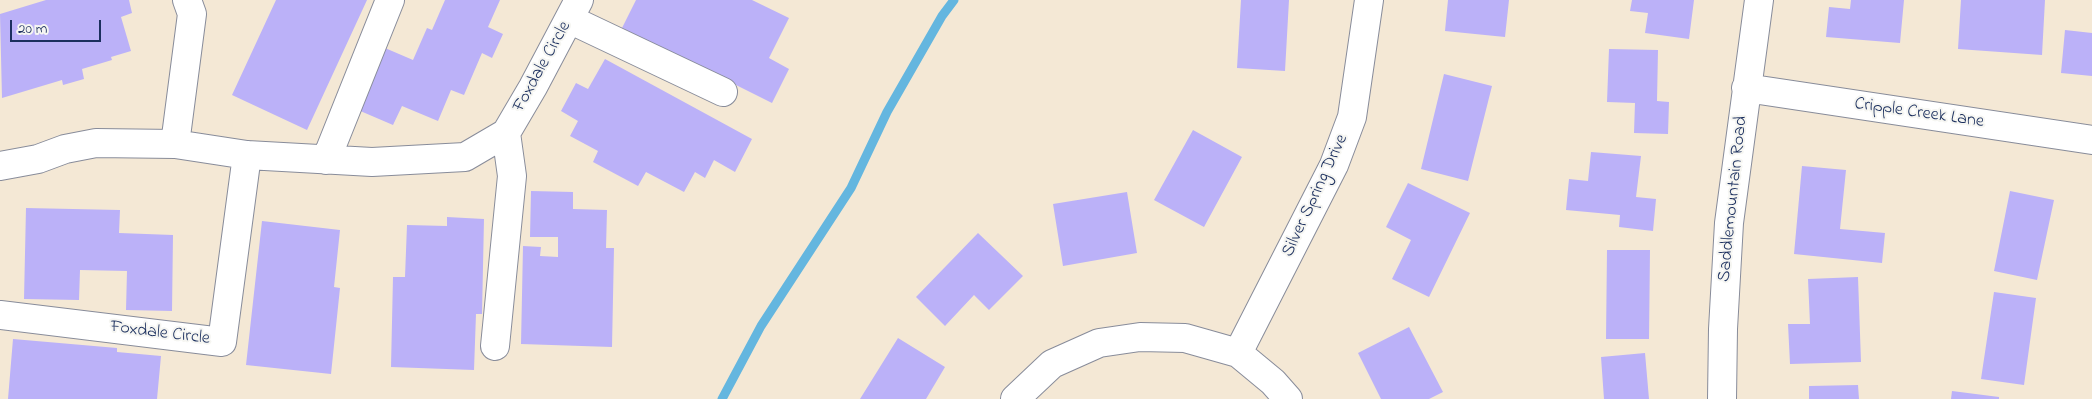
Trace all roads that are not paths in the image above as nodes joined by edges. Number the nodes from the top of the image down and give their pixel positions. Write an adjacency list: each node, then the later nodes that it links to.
1 (187, 0): 10 (street)
2 (390, 0): 12 (street)
3 (1369, 0): 16 (street, Silver Spring Drive)
4 (1759, 0): 6 (street, Saddlemountain Road)
5 (574, 10): 7 (street); 8 (street, Foxdale Circle)
6 (1746, 88): 9 (street, Cripple Creek Lane); 19 (street, Saddlemountain Road)
7 (724, 92)
8 (506, 133): 12 (street, Foxdale Circle); 15 (street, Foxdale Circle)
9 (2092, 140)
10 (174, 144): 11 (street, Foxdale Circle); 13 (street, Foxdale Circle)
11 (247, 155): 12 (street, Foxdale Circle); 14 (street, Foxdale Circle)
12 (326, 160)
13 (0, 166)
14 (0, 314)
15 (495, 346)
16 (1238, 354): 17 (street); 18 (street)
17 (1015, 399)
18 (1288, 399)
19 (1722, 399)

